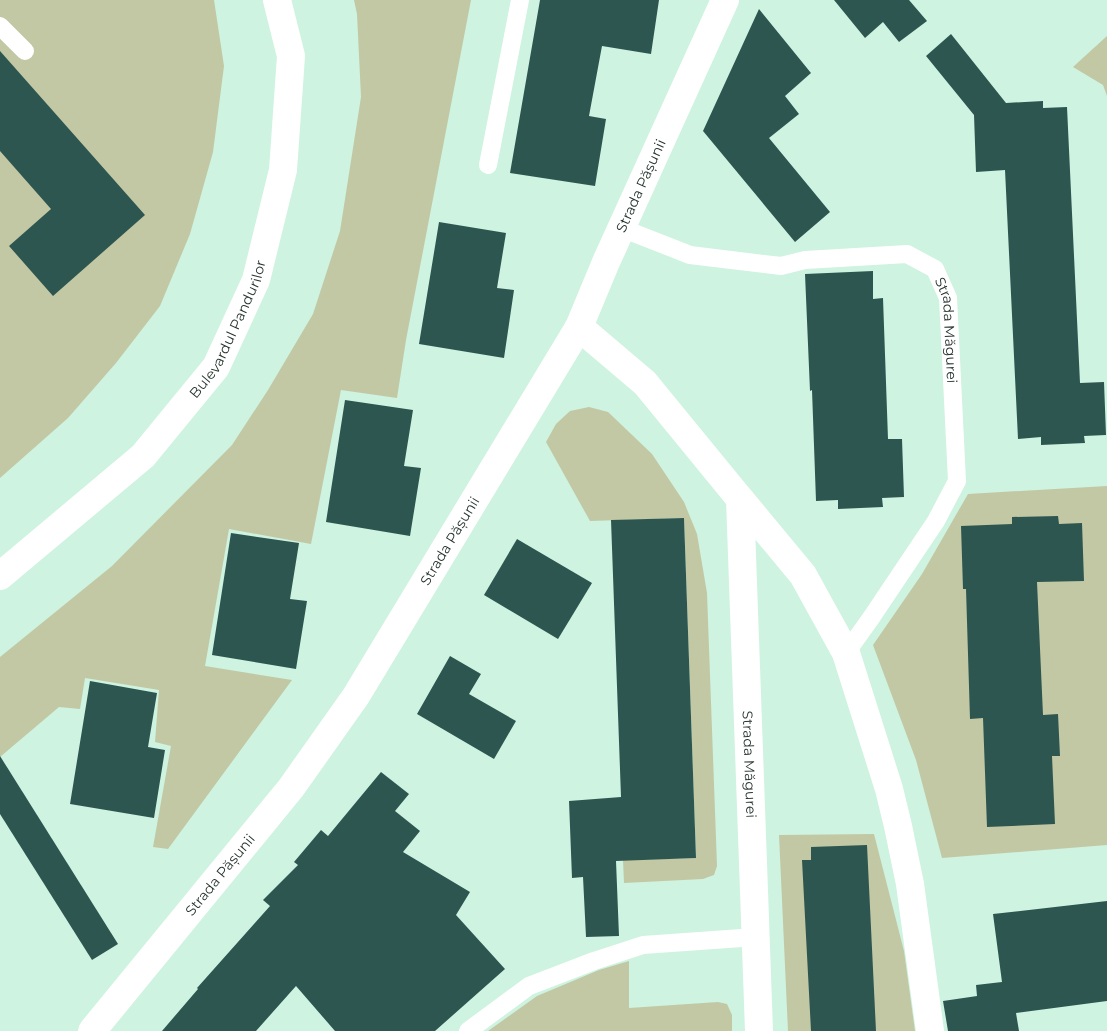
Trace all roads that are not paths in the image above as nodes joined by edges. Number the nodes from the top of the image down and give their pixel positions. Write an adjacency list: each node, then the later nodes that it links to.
1 (277, 0): 10 (street, Bulevardul Pandurilor)
2 (520, 0): 6 (lane)
3 (725, 0): 7 (street, Strada Pășunii)
4 (0, 26): 5 (lane)
5 (25, 51)
6 (488, 165)
7 (621, 228): 8 (street, Strada Pășunii); 11 (lane, Strada Măgurei)
8 (579, 327): 9 (street); 13 (street, Strada Pășunii)
9 (740, 499): 11 (street); 12 (street, Strada Măgurei)
10 (0, 576)
11 (846, 653): 16 (street)
12 (756, 937): 14 (lane); 15 (street, Strada Măgurei)
13 (92, 1031)
14 (468, 1031)
15 (760, 1031)
16 (930, 1031)

